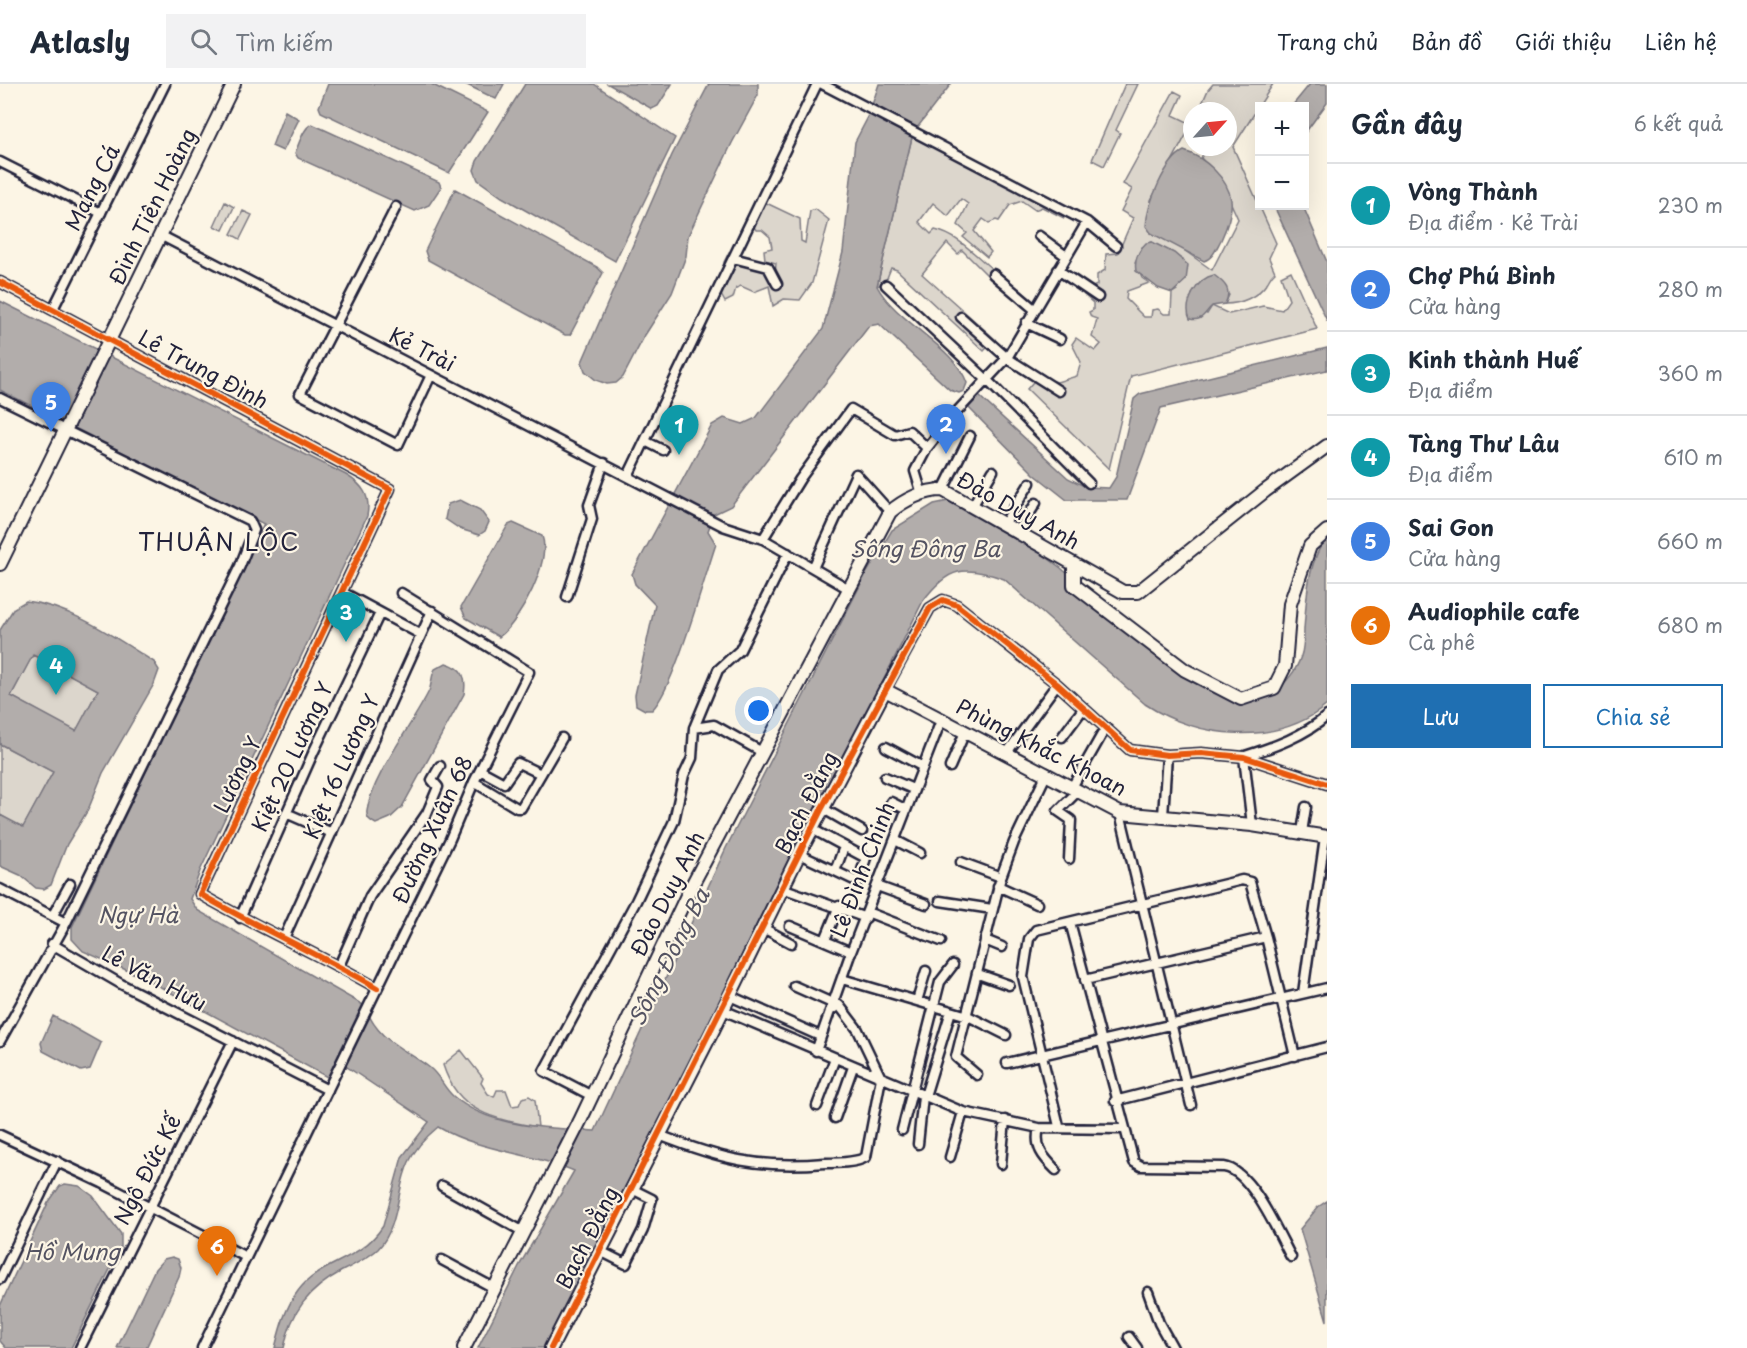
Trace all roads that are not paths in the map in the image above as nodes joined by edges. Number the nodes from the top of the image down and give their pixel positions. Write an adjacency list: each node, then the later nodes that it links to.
1 (165, 84): 7 (street, Mang Cá)
2 (234, 84): 9 (main road, Đinh Tiên Hoàng)
3 (817, 84): 13 (street)
4 (822, 84): 8 (street)
5 (0, 162): 7 (street)
6 (396, 207): 24 (street)
7 (101, 213): 20 (street, Mang Cá)
8 (1087, 222): 11 (street); 12 (street)
9 (160, 235): 24 (street, Kẻ Trài); 26 (main road, Đinh Tiên Hoàng)
10 (1039, 236): 12 (street)
11 (1116, 246)
12 (1066, 256): 14 (street)
13 (733, 258): 17 (street); 34 (street)
14 (1058, 270): 19 (street); 21 (street)
15 (993, 274): 21 (street)
16 (0, 282): 20 (street, Lê Trung Đình)
17 (777, 284)
18 (886, 285): 29 (street)
19 (1098, 297)
20 (53, 309): 26 (street, Lê Trung Đình)
21 (1034, 309): 23 (street)
22 (961, 316): 27 (street)
23 (1026, 323): 25 (street); 27 (street)
24 (335, 325): 28 (street, Kẻ Trài); 28 (street)
25 (1060, 339)
26 (109, 343): 32 (main road, Đinh Tiên Hoàng); 43 (street, Lê Trung Đình)
27 (1007, 358): 29 (street); 30 (street)
28 (431, 375): 38 (street, Kẻ Trài)
29 (985, 384): 36 (street); 42 (street)
30 (1059, 391)
31 (0, 398): 32 (street)
32 (68, 427): 53 (main road); 127 (street)
33 (970, 436): 44 (street)
34 (645, 441): 37 (street); 40 (street)
35 (1327, 446): 56 (main road, Đào Duy Anh)
36 (927, 448): 45 (street); 52 (street)
37 (663, 450)
38 (604, 463): 40 (street, Kẻ Trài); 61 (street)
39 (993, 471): 47 (street)
40 (628, 476): 52 (street, Kẻ Trài)
41 (1030, 483): 49 (street)
42 (1089, 483)
43 (390, 489): 59 (street, Lương Y)
44 (943, 490): 45 (main road, Đào Duy Anh); 47 (main road, Đào Duy Anh)
45 (922, 494): 48 (main road, Đào Duy Anh)
46 (1036, 503): 51 (street)
47 (973, 505): 49 (main road, Đào Duy Anh)
48 (890, 513): 57 (street); 58 (main road, Đào Duy Anh)
49 (1004, 524): 51 (main road, Đào Duy Anh)
50 (1327, 531): 56 (main road)
51 (1018, 532): 56 (main road, Đào Duy Anh)
52 (763, 539): 54 (street)
53 (5, 541): 55 (main road)
54 (788, 553): 57 (street); 70 (street)
55 (0, 564)
56 (1074, 564)
57 (813, 568): 58 (street)
58 (849, 589): 76 (main road, Đào Duy Anh)
59 (342, 592): 63 (street); 125 (street, Lương Y)
60 (401, 593): 62 (street)
61 (567, 597)
62 (432, 611): 64 (street, Kiệt 16 Lương Y); 83 (street, Đường Xuân 68)
63 (380, 613): 64 (street); 95 (street, Kiệt 20 Lương Y)
64 (420, 634): 103 (street, Kiệt 16 Lương Y)
65 (1057, 684): 66 (street, Bạch Đằng); 67 (street, Bạch Đằng); 77 (street)
66 (885, 690): 69 (main road, Phùng Khắc Khoan); 93 (main road, Bạch Đằng)
67 (1083, 709): 71 (street, Bạch Đằng); 73 (street)
68 (1327, 716): 79 (street)
69 (942, 718): 72 (main road, Phùng Khắc Khoan); 81 (street, Lê Đình Chinh)
70 (694, 728): 76 (street); 177 (street)
71 (1105, 729): 78 (street, Bạch Đằng); 90 (street)
72 (965, 732): 77 (main road, Phùng Khắc Khoan); 82 (street)
73 (1062, 736)
74 (562, 738): 85 (street)
75 (886, 747): 81 (street)
76 (762, 752): 177 (main road, Đào Duy Anh)
77 (1006, 754): 84 (main road, Phùng Khắc Khoan)
78 (1167, 755): 79 (street, Bạch Đằng); 97 (street)
79 (1244, 756): 88 (street); 98 (street)
80 (440, 766): 140 (street)
81 (923, 767): 89 (street, Lê Đình Chinh)
82 (950, 767)
83 (480, 770): 85 (street); 87 (street, Đường Xuân 68)
84 (1047, 773): 90 (main road, Phùng Khắc Khoan); 112 (street)
85 (542, 774): 87 (street)
86 (885, 777): 89 (street)
87 (474, 782): 148 (street, Đường Xuân 68)
88 (1327, 784)
89 (913, 789): 94 (street, Lê Đình Chinh)
90 (1074, 791): 96 (main road, Phùng Khắc Khoan); 109 (street)
91 (891, 802): 94 (street)
92 (1306, 807): 102 (street)
93 (822, 808): 100 (main road, Bạch Đằng); 101 (street)
94 (905, 809): 104 (street, Lê Đình Chinh)
95 (286, 813): 103 (street); 125 (street, Kiệt 20 Lương Y)
96 (1120, 813): 97 (main road, Phùng Khắc Khoan); 120 (street)
97 (1163, 816): 98 (main road, Phùng Khắc Khoan)
98 (1252, 825): 102 (main road, Phùng Khắc Khoan)
99 (888, 828): 104 (street)
100 (812, 830): 106 (street); 108 (main road, Bạch Đằng)
101 (862, 831)
102 (1302, 832): 105 (main road, Phùng Khắc Khoan)
103 (333, 833): 130 (street, Kiệt 16 Lương Y)
104 (896, 836): 107 (street); 114 (street, Lê Đình Chinh)
105 (1326, 837): 150 (street)
106 (844, 847): 111 (street); 111 (street)
107 (920, 853)
108 (799, 854): 111 (street); 115 (main road, Bạch Đằng)
109 (1069, 859)
110 (961, 862): 112 (street)
111 (835, 871)
112 (1000, 881): 118 (street); 122 (street)
113 (70, 884): 123 (street)
114 (877, 885): 119 (street); 124 (street, Lê Đình Chinh)
115 (782, 888): 121 (street); 129 (main road, Bạch Đằng)
116 (0, 889): 123 (street)
117 (940, 901): 122 (street)
118 (1037, 903)
119 (926, 904)
120 (1143, 904): 126 (street); 131 (street); 139 (street)
121 (839, 906): 124 (street); 132 (street)
122 (992, 909): 134 (street)
123 (53, 915): 127 (street)
124 (867, 915): 133 (street); 138 (street, Lê Đình Chinh)
125 (240, 918): 130 (street, Lương Y)
126 (1070, 922): 145 (street); 167 (street)
127 (66, 923): 136 (street)
128 (790, 926): 132 (street)
129 (763, 928): 135 (street); 151 (main road, Bạch Đằng)
130 (284, 938): 140 (street, Lương Y)
131 (1266, 938): 139 (street); 152 (street)
132 (825, 940): 138 (street)
133 (941, 940)
134 (985, 940): 137 (street); 143 (street)
135 (791, 943)
136 (52, 944): 162 (street); 163 (street, Lê Văn Hưu)
137 (1002, 946)
138 (851, 952): 144 (street, Lê Đình Chinh)
139 (1157, 963): 145 (street); 159 (street)
140 (339, 966): 148 (street, Lương Y)
141 (953, 966): 154 (street)
142 (926, 971): 153 (street)
143 (978, 974): 146 (street); 158 (street)
144 (842, 979): 153 (street); 155 (street, Lê Đình Chinh)
145 (1085, 980): 164 (street)
146 (1009, 985)
147 (794, 986): 155 (street)
148 (377, 988): 175 (street, Đường Xuân 68)
149 (1327, 988): 150 (street)
150 (1303, 993): 152 (street)
151 (730, 996): 156 (main road, Bạch Đằng); 161 (street)
152 (1281, 998): 159 (street); 168 (street)
153 (916, 1001): 154 (street)
154 (935, 1006): 157 (street); 176 (street)
155 (831, 1007): 161 (street, Lê Đình Chinh); 173 (street)
156 (723, 1010): 166 (street); 190 (main road, Bạch Đằng)
157 (951, 1011): 158 (street); 178 (street)
158 (968, 1016): 160 (street); 172 (street)
159 (1172, 1024): 164 (street); 174 (street)
160 (1006, 1035)
161 (820, 1036): 166 (street, Lê Đình Chinh)
162 (0, 1041)
163 (233, 1041): 175 (street, Lê Văn Hưu); 198 (street, Ngô Đức Kế)
164 (1100, 1041): 167 (street); 179 (street)
165 (1327, 1047): 168 (street)
166 (816, 1051): 169 (street)
167 (1042, 1054): 170 (street); 185 (street)
168 (1295, 1056): 174 (street)
169 (835, 1058): 171 (street); 181 (street)
170 (1007, 1063)
171 (853, 1067): 173 (street); 183 (street)
172 (977, 1075)
173 (881, 1078): 176 (street); 190 (street)
174 (1186, 1083): 179 (street); 180 (street)
175 (328, 1090): 201 (street)
176 (910, 1091): 178 (street); 188 (street)
177 (592, 1096): 199 (main road, Đào Duy Anh)
178 (924, 1096): 182 (street); 191 (street)
179 (1116, 1101): 187 (street)
180 (1191, 1105)
181 (817, 1106)
182 (963, 1112): 184 (street); 192 (street)
183 (835, 1118)
184 (1005, 1120): 186 (street); 194 (street)
185 (1059, 1126): 186 (street); 187 (street)
186 (1039, 1128): 195 (street)
187 (1123, 1129): 202 (street)
188 (902, 1130)
189 (0, 1135): 193 (street)
190 (659, 1135): 197 (main road, Bạch Đằng)
191 (918, 1144)
192 (950, 1157)
193 (57, 1161): 198 (street); 204 (street)
194 (1000, 1164)
195 (1056, 1170)
196 (442, 1186): 199 (street)
197 (632, 1189): 200 (main road, Bạch Đằng); 200 (street)
198 (150, 1207): 201 (street); 208 (street, Ngô Đức Kế)
199 (522, 1231): 205 (main road, Đào Duy Anh)
200 (600, 1251): 211 (main road, Bạch Đằng)
201 (246, 1257): 209 (street)
202 (1291, 1257)
203 (442, 1260): 205 (street)
204 (0, 1279)
205 (494, 1288): 210 (main road, Đào Duy Anh)
206 (1148, 1292): 213 (street)
207 (1129, 1337): 212 (street)
208 (80, 1348)
209 (202, 1348)
210 (464, 1348)
211 (551, 1348)
212 (1137, 1348)
213 (1173, 1348)

